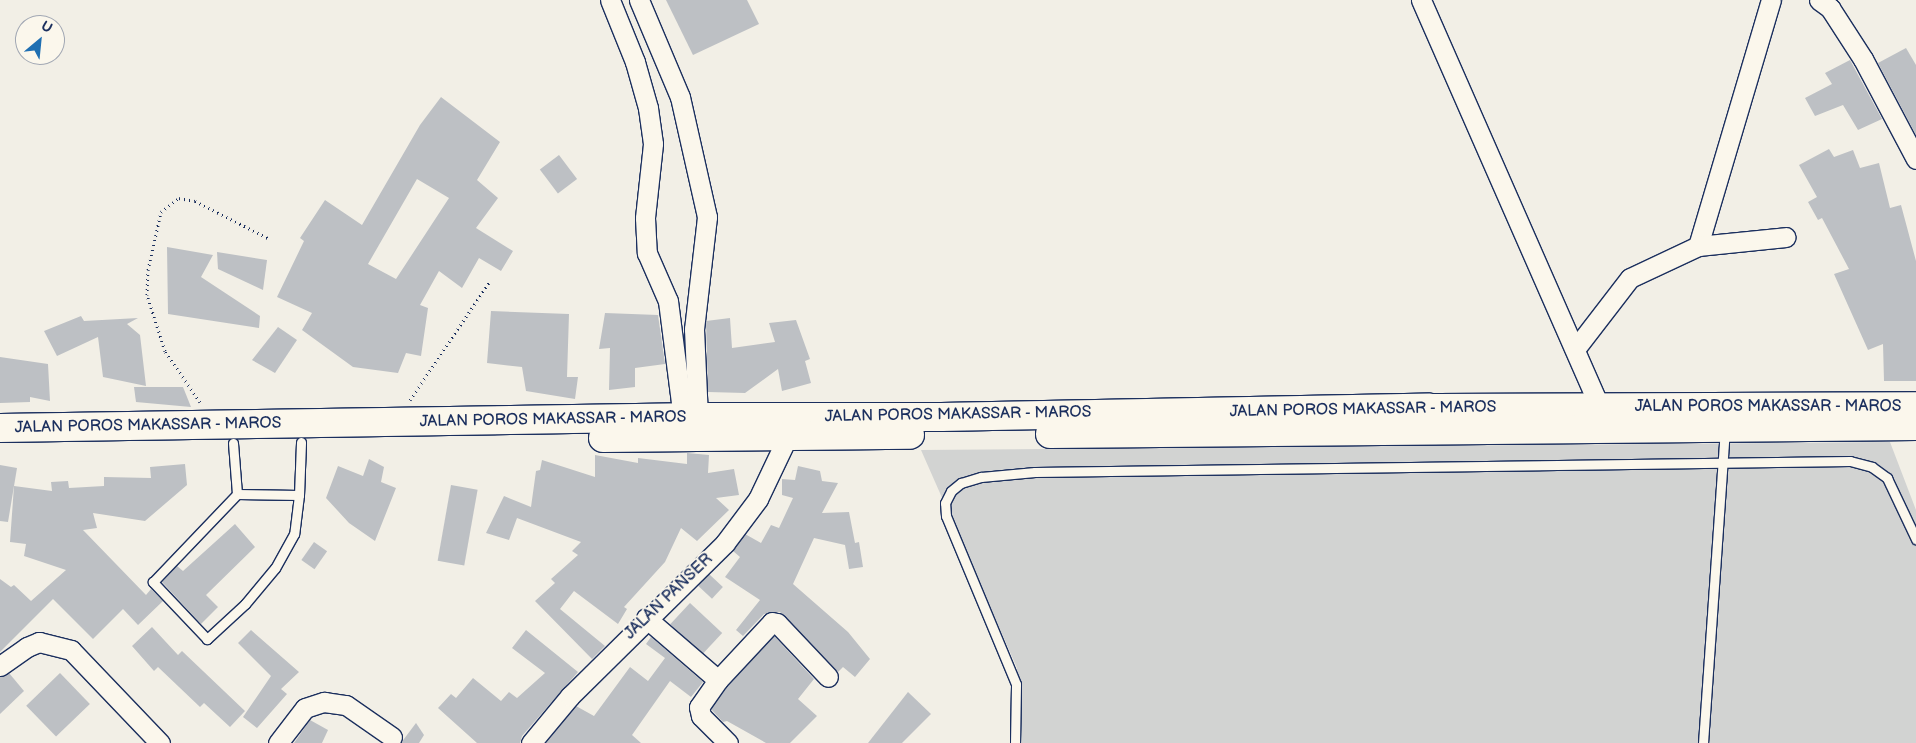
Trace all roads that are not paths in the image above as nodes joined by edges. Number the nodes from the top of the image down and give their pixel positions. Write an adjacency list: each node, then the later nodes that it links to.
1 (610, 0): 12 (street)
2 (639, 0): 12 (street)
3 (1421, 0): 9 (street)
4 (1771, 0): 8 (street)
5 (1819, 0): 6 (street)
6 (1916, 159)
7 (1786, 237): 8 (street)
8 (1698, 246): 9 (street)
9 (1576, 348): 11 (street)
10 (1916, 406): 11 (highway, JALAN POROS MAKASSAR - MAROS)
11 (1600, 408): 13 (highway, JALAN POROS MAKASSAR - MAROS)
12 (691, 417): 13 (highway, JALAN POROS MAKASSAR - MAROS); 17 (highway, JALAN POROS MAKASSAR - MAROS)
13 (1471, 419): 16 (highway, JALAN POROS MAKASSAR - MAROS); 18 (highway, JALAN POROS MAKASSAR - MAROS)
14 (1916, 426): 16 (highway, JALAN POROS MAKASSAR - MAROS)
15 (0, 428): 17 (highway, JALAN POROS MAKASSAR - MAROS)
16 (1725, 428): 21 (lane)
17 (224, 434): 19 (highway, JALAN POROS MAKASSAR - MAROS); 20 (highway, JALAN POROS MAKASSAR - MAROS); 22 (lane)
18 (787, 438): 19 (highway, JALAN POROS MAKASSAR - MAROS); 25 (street, JALAN PANSER)
19 (301, 442): 23 (lane)
20 (0, 446)
21 (1726, 463): 24 (lane); 34 (lane); 35 (lane)
22 (237, 494): 23 (lane); 23 (lane)
23 (299, 495)
24 (1916, 539)
25 (646, 618): 28 (street); 32 (street, JALAN PANSER)
26 (0, 666): 30 (street)
27 (828, 677): 28 (street)
28 (718, 680): 33 (street)
29 (392, 738): 31 (street)
30 (160, 743)
31 (278, 743)
32 (531, 743)
33 (728, 743)
34 (1015, 743)
35 (1703, 743)

